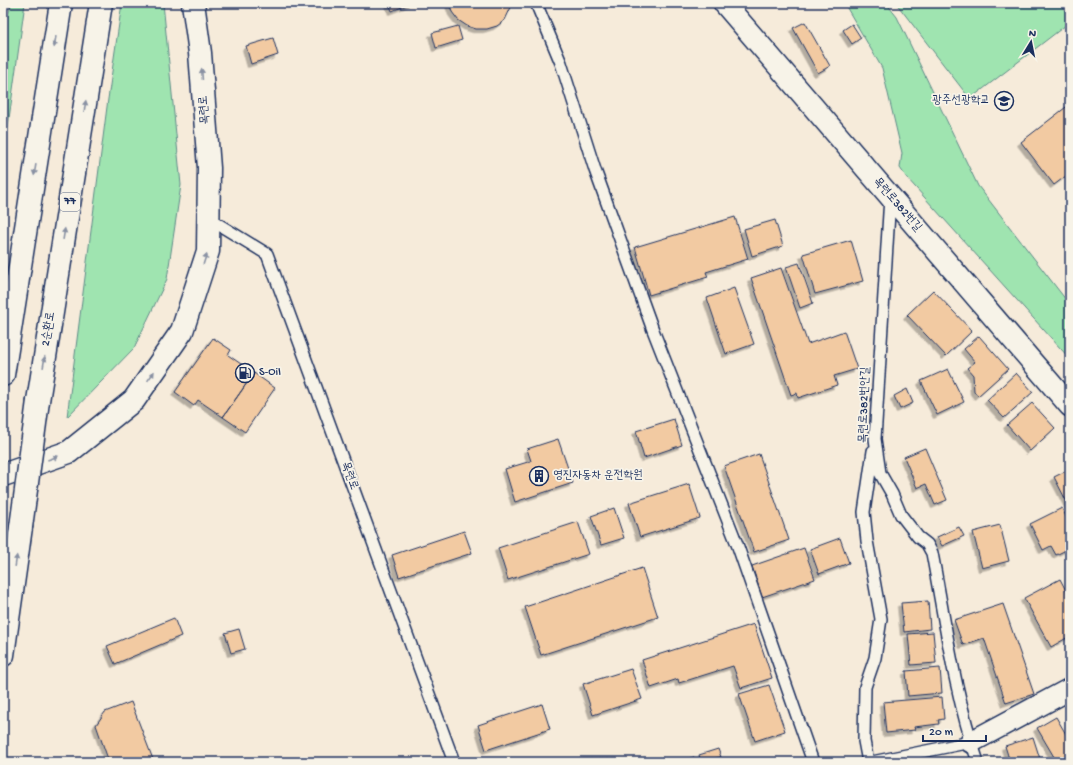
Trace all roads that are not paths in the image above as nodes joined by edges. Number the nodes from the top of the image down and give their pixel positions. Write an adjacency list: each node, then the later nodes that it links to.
1 (61, 3): 8 (main road, one-way to 8)
2 (101, 3): 12 (main road, 2순환로 / 77, one-way to 2, bridge)
3 (193, 3): 7 (main road, 목련로, one-way to 3)
4 (536, 3): 16 (lane)
5 (724, 3): 6 (street, 목련로382번길)
6 (890, 196): 9 (street, 목련로382번길); 10 (lane, 목련로382번안길)
7 (208, 218): 11 (main road, 목련로, one-way to 7); 15 (lane, 목련로)
8 (3, 375)
9 (1070, 406)
10 (875, 439): 14 (lane, 목련로382번안길); 17 (lane)
11 (3, 475)
12 (3, 655)
13 (1070, 689): 14 (street)
14 (971, 742): 18 (lane); 19 (lane, 목련로382번안길)
15 (454, 762)
16 (813, 762)
17 (868, 762)
18 (872, 762)
19 (978, 762)

